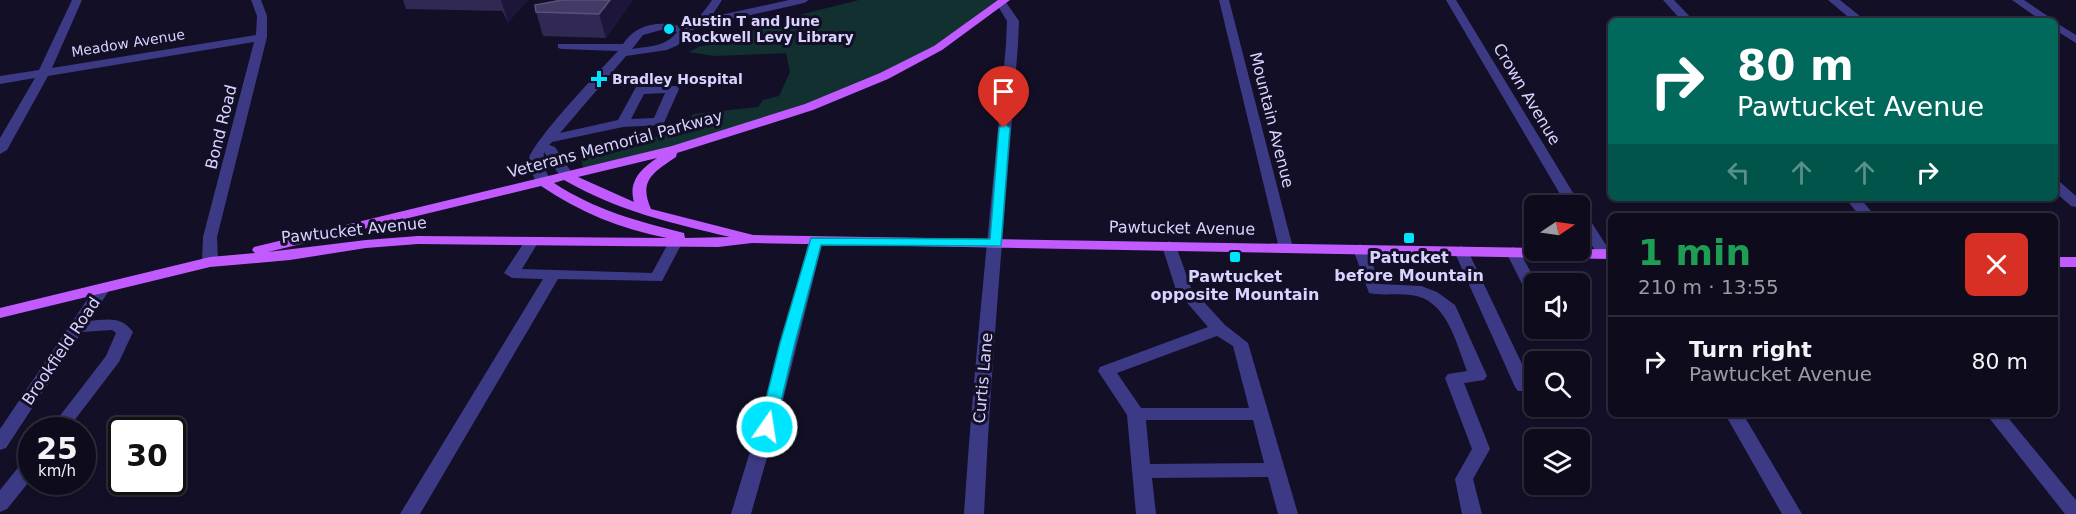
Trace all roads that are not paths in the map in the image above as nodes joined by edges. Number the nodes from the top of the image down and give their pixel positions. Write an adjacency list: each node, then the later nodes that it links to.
1 (77, 0): 21 (street)
2 (256, 0): 17 (street, Bond Road)
3 (717, 0): 14 (street)
4 (804, 0): 14 (street)
5 (1224, 0): 43 (street, Mountain Avenue)
6 (1451, 0): 30 (street, Crown Avenue)
7 (1668, 0): 11 (street)
8 (1833, 0): 12 (street)
9 (2017, 0): 13 (street)
10 (1003, 1): 26 (main road, Veterans Memorial Parkway); 41 (street, Curtis Lane)
11 (1685, 18)
12 (1856, 18)
13 (2044, 18)
14 (698, 23): 16 (street)
15 (2058, 27): 18 (street)
16 (684, 30): 20 (street); 20 (street)
17 (261, 37): 21 (street, Meadow Avenue); 48 (street, Bond Road)
18 (2076, 40)
19 (562, 46): 20 (street)
20 (625, 50): 24 (street)
21 (44, 72): 22 (street, Meadow Avenue); 25 (street)
22 (0, 80)
23 (623, 123): 24 (street)
24 (545, 143): 27 (street); 28 (street)
25 (0, 150)
26 (676, 150): 27 (main road, Veterans Memorial Parkway); 33 (main road)
27 (567, 176): 28 (main road, Veterans Memorial Parkway); 33 (main road, Pawtucket Avenue)
28 (544, 182): 40 (main road, Pawtucket Avenue); 48 (main road, Veterans Memorial Parkway)
29 (2058, 188): 32 (street)
30 (1567, 195)
31 (1855, 201): 34 (street)
32 (2076, 203)
33 (645, 212): 36 (main road, Pawtucket Avenue)
34 (1865, 213)
35 (1590, 229): 47 (street)
36 (752, 239): 38 (main road, Pawtucket Avenue); 40 (main road, Pawtucket Avenue)
37 (532, 241): 39 (main road, Pawtucket Avenue); 48 (main road, Pawtucket Avenue); 52 (street)
38 (816, 241): 41 (main road, Pawtucket Avenue); 69 (street)
39 (675, 243): 40 (main road, Pawtucket Avenue); 52 (street)
40 (718, 243)
41 (996, 243): 42 (main road, Pawtucket Avenue); 70 (street, Curtis Lane)
42 (1169, 246): 43 (main road, Pawtucket Avenue); 56 (street)
43 (1286, 248): 44 (main road, Pawtucket Avenue)
44 (1360, 249): 45 (main road, Pawtucket Avenue); 73 (street)
45 (1461, 251): 46 (main road, Pawtucket Avenue); 57 (street)
46 (1513, 252): 47 (main road, Pawtucket Avenue); 51 (street)
47 (1607, 254)
48 (210, 262): 53 (main road, Pawtucket Avenue)
49 (2058, 262): 50 (main road)
50 (2076, 262)
51 (1524, 273)
52 (554, 274): 68 (street)
53 (102, 289): 54 (main road, Pawtucket Avenue); 55 (street, Brookfield Road)
54 (0, 313)
55 (77, 327): 60 (street); 63 (street, Brookfield Road)
56 (1219, 329): 58 (street); 59 (street)
57 (1524, 387)
58 (1136, 414): 59 (street); 65 (street)
59 (1261, 414): 64 (street)
60 (68, 417)
61 (1736, 417): 74 (street)
62 (1997, 417): 75 (street)
63 (0, 442)
64 (1277, 470): 65 (street); 72 (street)
65 (1142, 471): 71 (street)
66 (18, 482): 67 (street)
67 (0, 504)
68 (410, 514)
69 (741, 514)
70 (974, 514)
71 (1146, 514)
72 (1288, 514)
73 (1472, 514)
74 (1792, 514)
75 (2076, 514)

